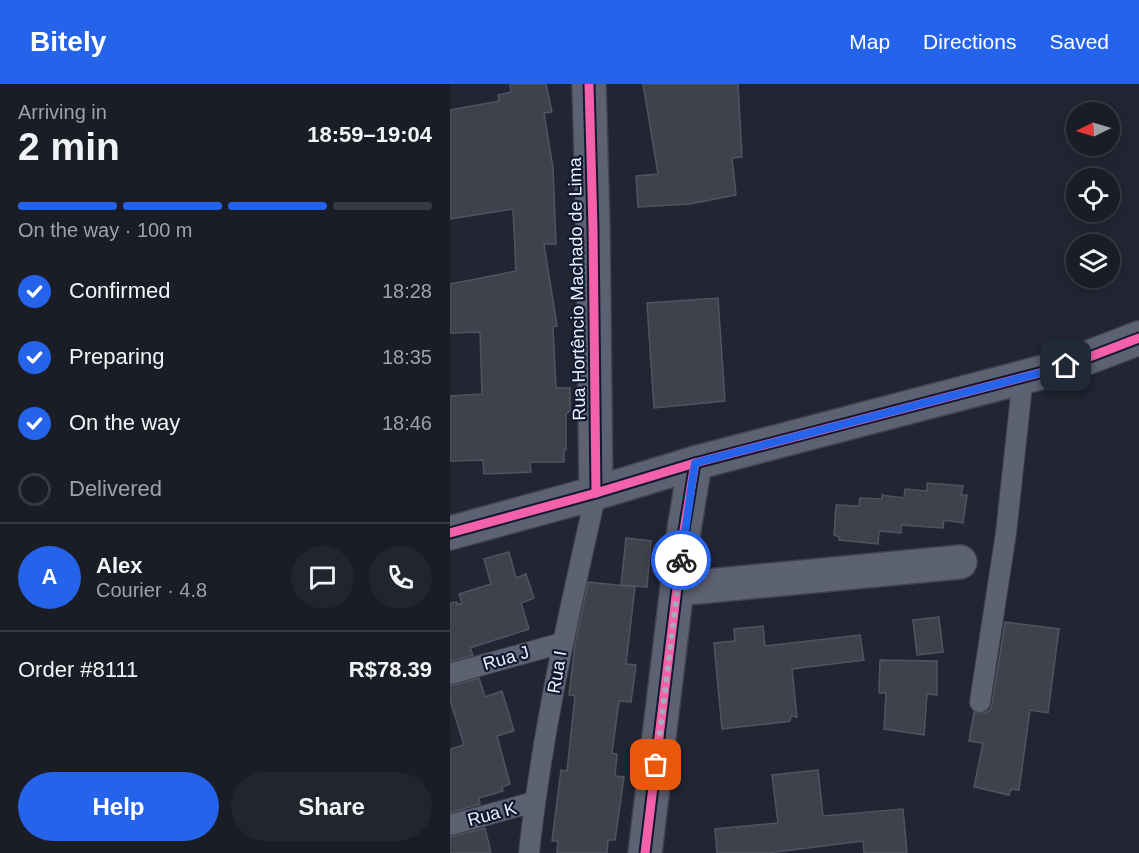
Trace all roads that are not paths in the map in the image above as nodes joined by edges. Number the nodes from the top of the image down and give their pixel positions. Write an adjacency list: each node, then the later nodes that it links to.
1 (590, 84): 5 (street, Rua Hortêncio Machado de Lima)
2 (1139, 338): 3 (street)
3 (1023, 377): 4 (street); 11 (lane)
4 (695, 463): 5 (street); 8 (street)
5 (596, 493): 6 (street); 9 (lane, Rua I)
6 (450, 533)
7 (960, 562): 8 (street)
8 (677, 589): 15 (street)
9 (562, 643): 10 (lane, Rua J); 12 (lane, Rua I)
10 (450, 674)
11 (980, 702)
12 (534, 802): 13 (lane, Rua K); 14 (lane, Rua I)
13 (450, 825)
14 (529, 853)
15 (645, 853)

